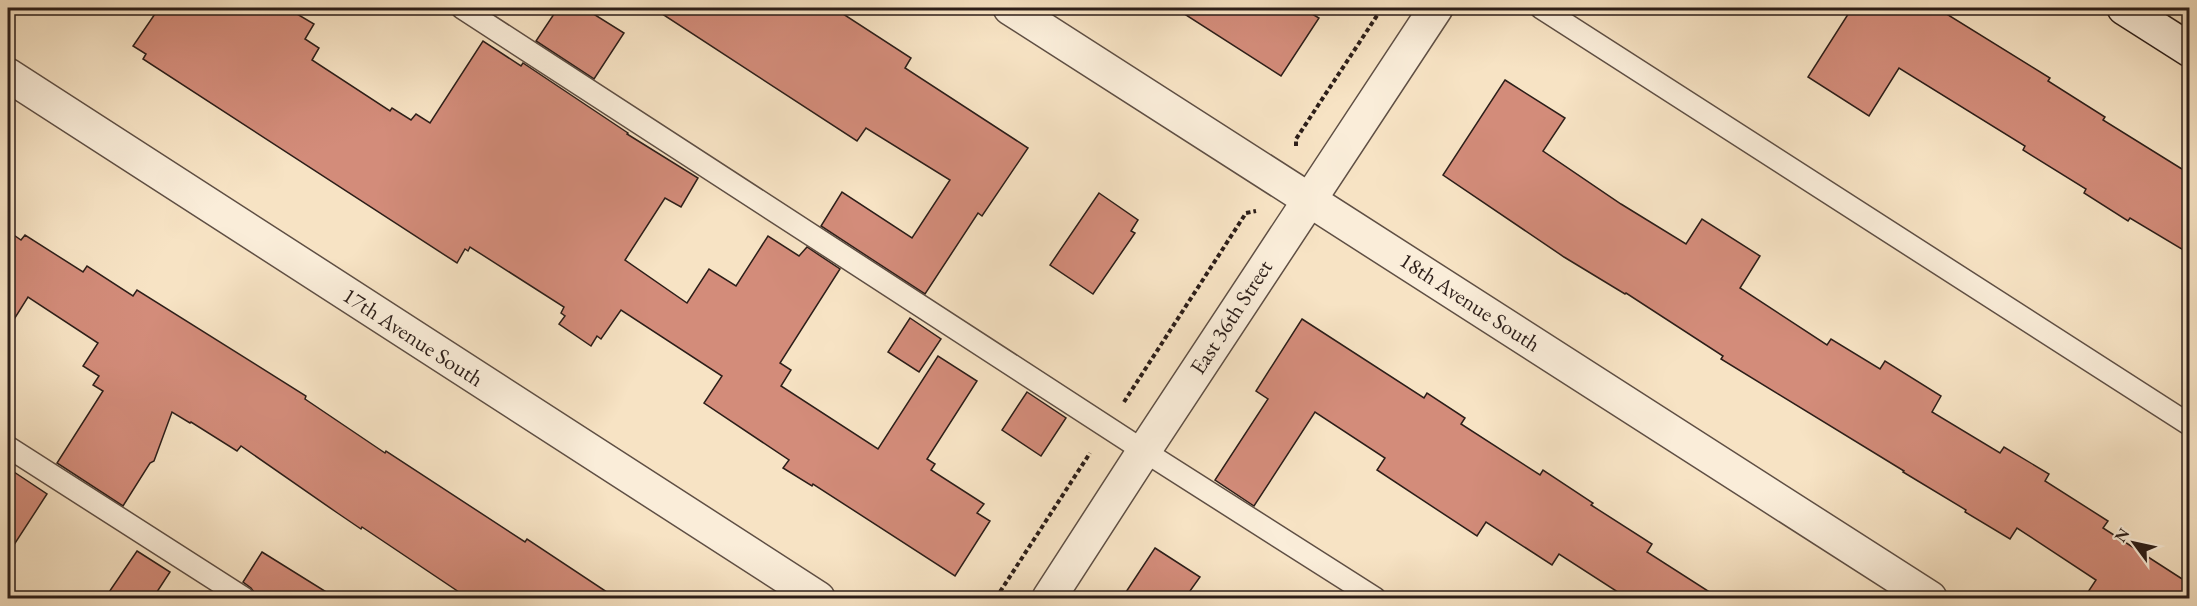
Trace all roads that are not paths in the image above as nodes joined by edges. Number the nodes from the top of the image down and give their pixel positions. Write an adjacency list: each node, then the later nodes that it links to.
1 (462, 8): 11 (lane)
2 (1010, 8): 8 (street, 18th Avenue South)
3 (1436, 8): 8 (street, East 36th Street)
4 (1541, 8): 9 (lane)
5 (2124, 8): 6 (street)
6 (2190, 50)
7 (8, 75): 13 (street, 17th Avenue South)
8 (1309, 198): 11 (street, East 36th Street); 16 (street, 18th Avenue South)
9 (2190, 425)
10 (8, 447): 12 (lane)
11 (1143, 451): 14 (street, East 36th Street); 15 (lane)
12 (244, 598)
13 (818, 598)
14 (1049, 598)
15 (1375, 598)
16 (1930, 598)

